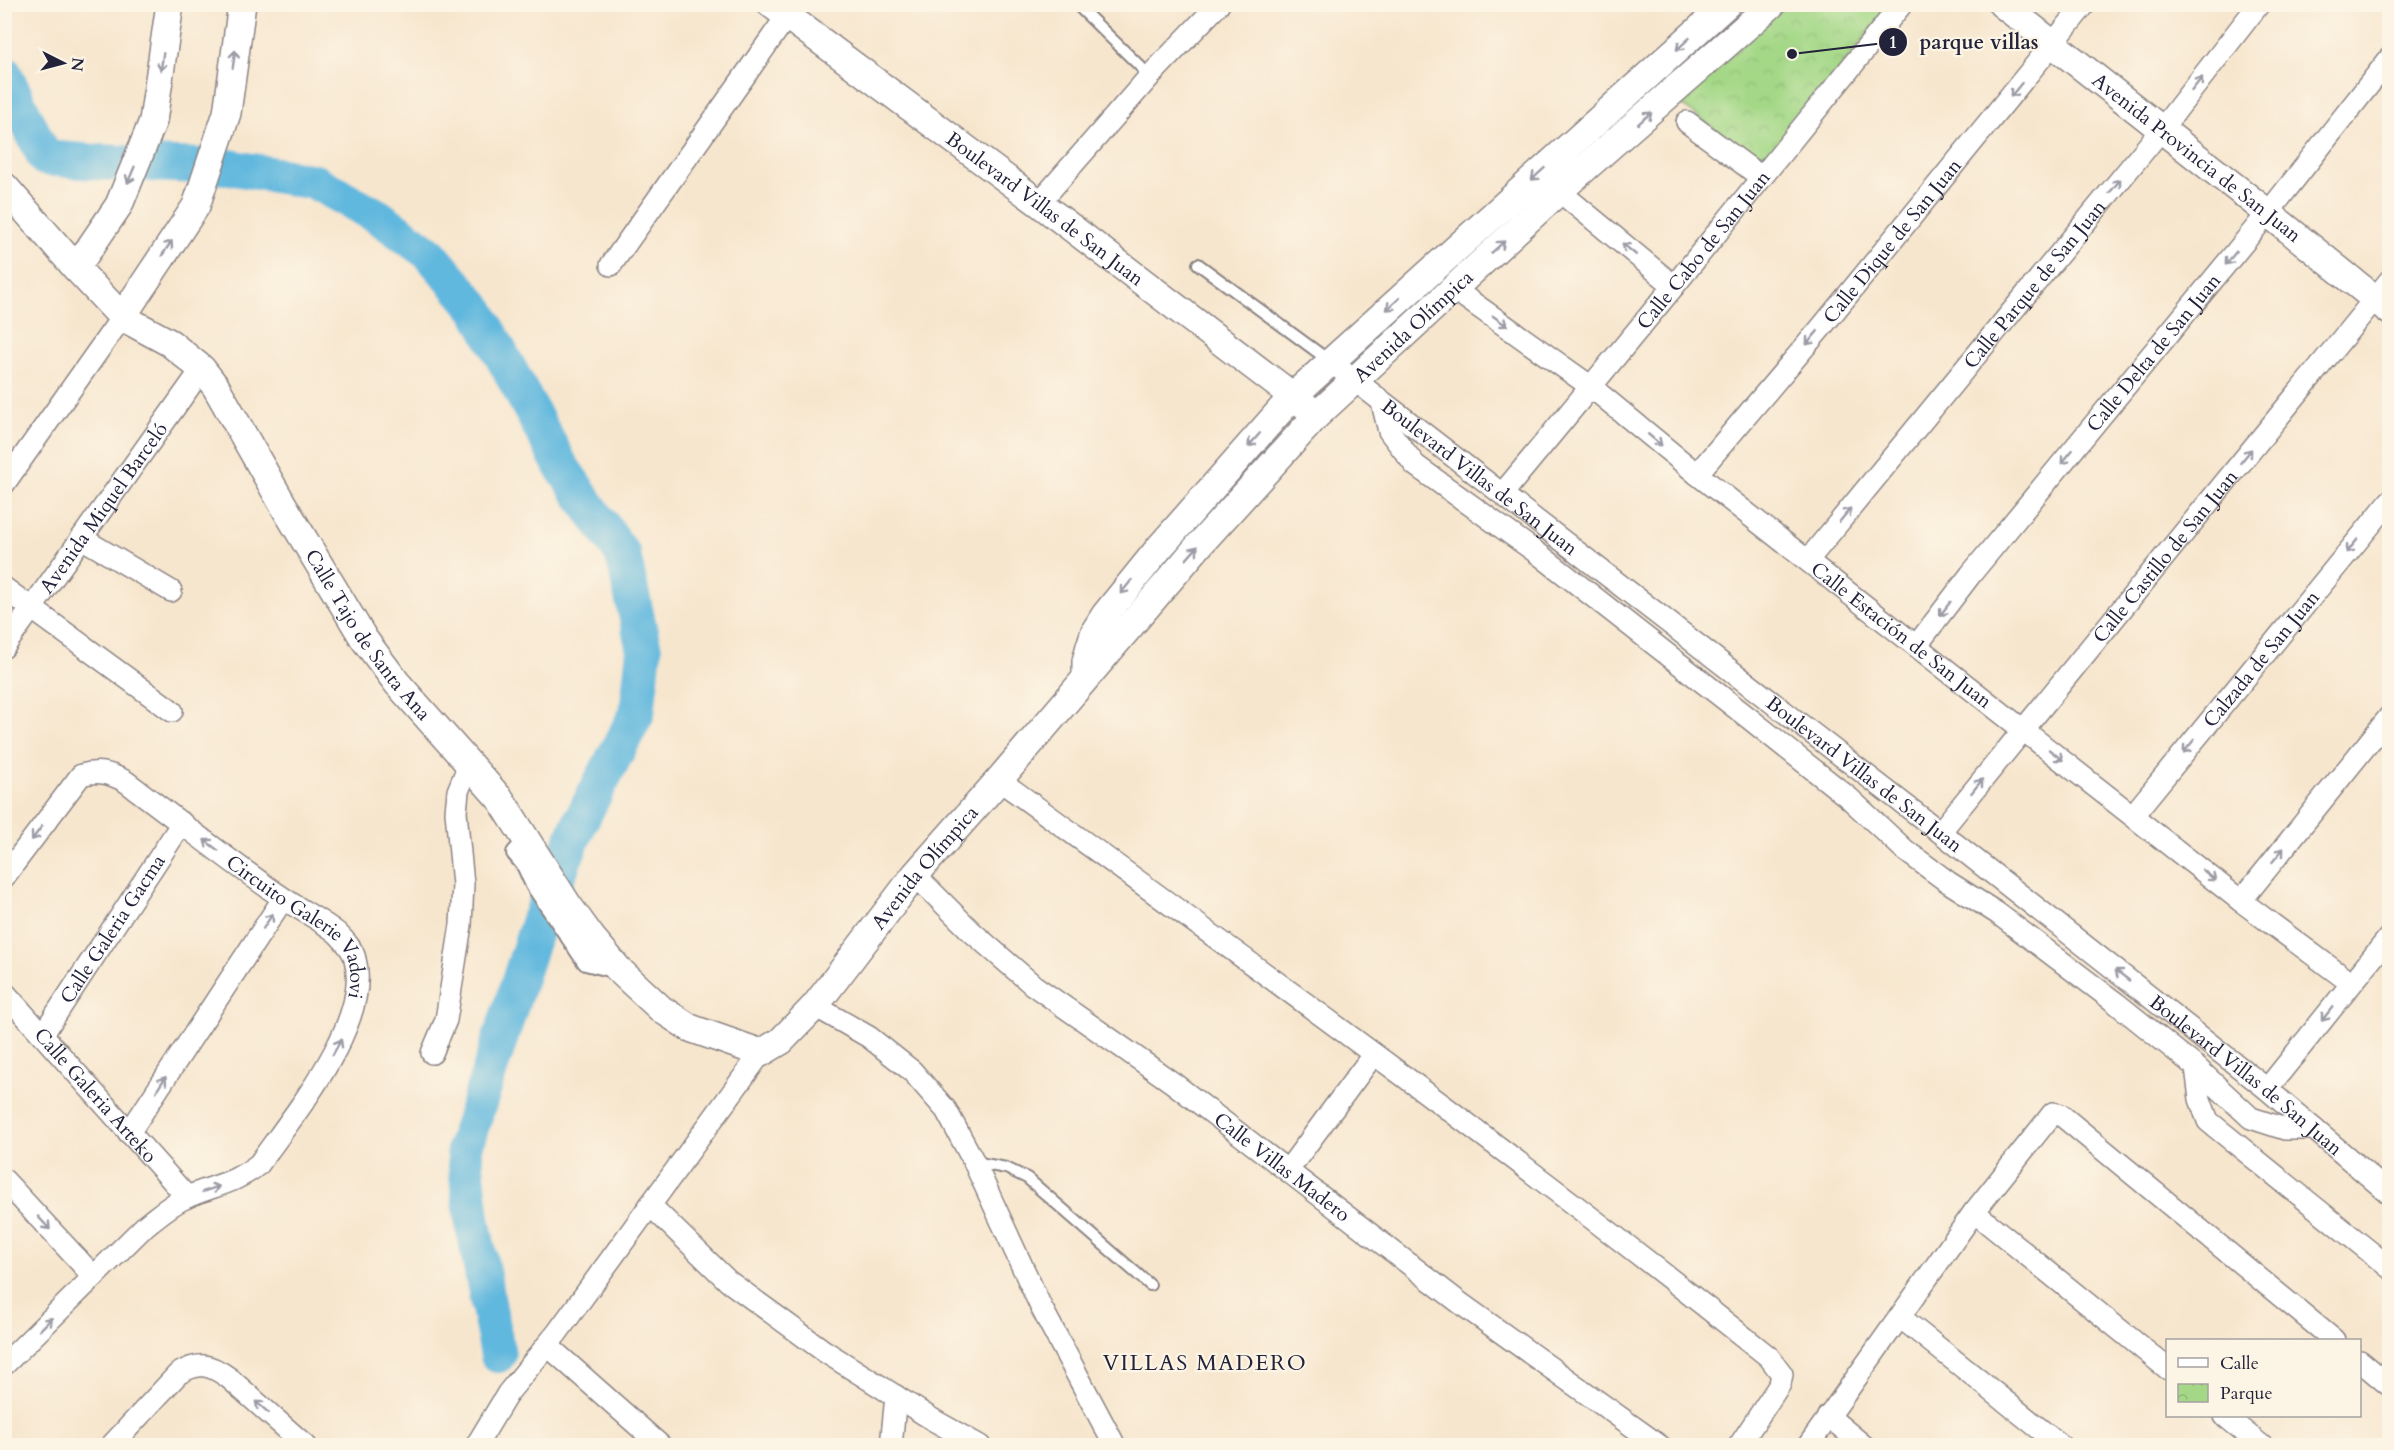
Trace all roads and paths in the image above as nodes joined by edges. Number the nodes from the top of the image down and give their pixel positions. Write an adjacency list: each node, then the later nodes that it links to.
1 (170, 4): 24 (street, one-way to 24)
2 (242, 4): 28 (street, one-way to 2)
3 (1076, 4): 14 (lane)
4 (1219, 4): 14 (street)
5 (1727, 4): 29 (street, Avenida Olímpica, one-way to 29)
6 (1772, 4): 18 (street, Avenida Olímpica, one-way to 6)
7 (1902, 4): 17 (street, Calle Cabo de San Juan)
8 (2002, 4): 12 (street, Avenida Provincia de San Juan)
9 (2085, 4): 12 (street, Calle Dique de San Juan)
10 (2259, 4): 16 (street, Calle Parque de San Juan, one-way to 10)
11 (782, 8): 20 (street, Boulevard Villas de San Juan); 22 (street)
12 (2054, 45): 16 (street, Avenida Provincia de San Juan); 36 (street, Calle Dique de San Juan, one-way to 36)
13 (2390, 58): 21 (street, Calle Delta de San Juan)
14 (1150, 76): 20 (street)
15 (1687, 122): 17 (street)
16 (2161, 130): 21 (street, Avenida Provincia de San Juan); 41 (street, Calle Parque de San Juan, one-way to 16)
17 (1761, 177): 25 (street, Calle Cabo de San Juan)
18 (1559, 191): 25 (street, one-way to 18); 26 (street, Avenida Olímpica, one-way to 18)
19 (7, 194): 24 (street, Calle Tajo de Santa Ana)
20 (1039, 203): 33 (street, Boulevard Villas de San Juan)
21 (2268, 213): 27 (street, Avenida Provincia de San Juan); 45 (street, Calle Delta de San Juan, one-way to 45)
22 (610, 264)
23 (1198, 264): 29 (lane)
24 (76, 268): 28 (street, Calle Tajo de Santa Ana)
25 (1674, 286): 32 (street, Calle Cabo de San Juan)
26 (1452, 288): 31 (street, Avenida Olímpica); 32 (street, Calle Estación de San Juan, one-way to 32)
27 (2384, 297): 50 (street, Calle Castillo de San Juan, one-way to 27)
28 (128, 307): 30 (street, Calle Tajo de Santa Ana); 37 (street)
29 (1331, 362): 31 (street, Boulevard Villas de San Juan); 33 (street, Avenida Olímpica)
30 (202, 369): 40 (street, Avenida Miquel Barceló); 51 (street, Calle Tajo de Santa Ana)
31 (1354, 379): 34 (street, Boulevard Villas de San Juan); 35 (street, Avenida Olímpica)
32 (1590, 386): 36 (street, Calle Estación de San Juan, one-way to 36); 38 (street, Calle Cabo de San Juan)
33 (1293, 396): 35 (street, Boulevard Villas de San Juan); 47 (street, Avenida Olímpica, one-way to 47)
34 (1382, 404): 38 (street, Boulevard Villas de San Juan); 68 (street)
35 (1317, 416): 47 (street, Avenida Olímpica, one-way to 35)
36 (1697, 474): 41 (street, Calle Estación de San Juan)
37 (4, 484)
38 (1503, 493): 55 (street, Boulevard Villas de San Juan)
39 (2390, 501): 53 (street, Calzada de San Juan, one-way to 53)
40 (83, 539): 43 (street); 44 (street, Avenida Miquel Barceló)
41 (1808, 560): 45 (street, Calle Estación de San Juan)
42 (4, 588): 44 (street)
43 (171, 591)
44 (32, 608): 46 (street, Avenida Miquel Barceló); 48 (street)
45 (1917, 645): 50 (street, Calle Estación de San Juan)
46 (4, 647)
47 (1086, 677): 52 (street, Avenida Olímpica)
48 (172, 711)
49 (2390, 716): 59 (street, one-way to 49)
50 (2023, 729): 53 (street, Calle Estación de San Juan, one-way to 53); 55 (street, Calle Castillo de San Juan, one-way to 50)
51 (470, 762): 65 (street); 66 (street, Calle Tajo de Santa Ana)
52 (999, 780): 56 (street, Avenida Olímpica); 67 (street)
53 (2133, 815): 59 (street, Calle Estación de San Juan, one-way to 59)
54 (182, 823): 57 (street, Circuito Galerie Vadovi, one-way to 57); 58 (street, Circuito Galerie Vadovi, one-way to 54); 64 (street, Calle Galeria Gacma)
55 (1940, 832): 69 (street, Boulevard Villas de San Juan, one-way to 55)
56 (915, 875): 63 (street, Avenida Olímpica); 73 (street, Calle Villas Madero)
57 (4, 878)
58 (283, 899): 71 (street, one-way to 58); 76 (street, Circuito Galerie Vadovi, one-way to 58)
59 (2241, 901): 61 (street, Calle Estación de San Juan)
60 (2390, 936): 61 (street)
61 (2351, 983): 69 (street, one-way to 69)
62 (4, 992): 64 (street, Calle Galeria Arteko)
63 (815, 1006): 66 (street, Avenida Olímpica); 72 (street)
64 (43, 1034): 71 (street, Calle Galeria Arteko)
65 (432, 1053)
66 (761, 1053): 77 (street)
67 (1373, 1055): 73 (street); 100 (street)
68 (2196, 1067): 70 (street); 79 (street)
69 (2268, 1089): 70 (street, Boulevard Villas de San Juan)
70 (2314, 1129): 75 (street, Boulevard Villas de San Juan)
71 (129, 1133): 76 (street, Calle Galeria Arteko)
72 (974, 1162): 81 (lane); 98 (street)
73 (1288, 1170): 99 (street, Calle Villas Madero)
74 (4, 1180): 80 (street, one-way to 80)
75 (2390, 1194)
76 (187, 1197): 80 (street, Circuito Galerie Vadovi)
77 (650, 1205): 84 (street); 89 (street)
78 (1974, 1212): 82 (street); 83 (street); 87 (street)
79 (2390, 1268)
80 (94, 1277): 86 (street, Circuito Galerie Vadovi, one-way to 80)
81 (1150, 1285)
82 (1900, 1317): 90 (street); 103 (street)
83 (2332, 1339)
84 (547, 1345): 94 (street); 95 (street)
85 (2361, 1362): 88 (street)
86 (4, 1365)
87 (2166, 1367)
88 (2390, 1386)
89 (896, 1396): 96 (street); 97 (street)
90 (1828, 1416): 101 (street); 102 (street)
91 (2226, 1417): 104 (street)
92 (111, 1446): 93 (street, one-way to 92)
93 (306, 1446)
94 (476, 1446)
95 (661, 1446)
96 (891, 1446)
97 (980, 1446)
98 (1115, 1446)
99 (1660, 1446)
100 (1739, 1446)
101 (1808, 1446)
102 (1864, 1446)
103 (2061, 1446)
104 (2262, 1446)

